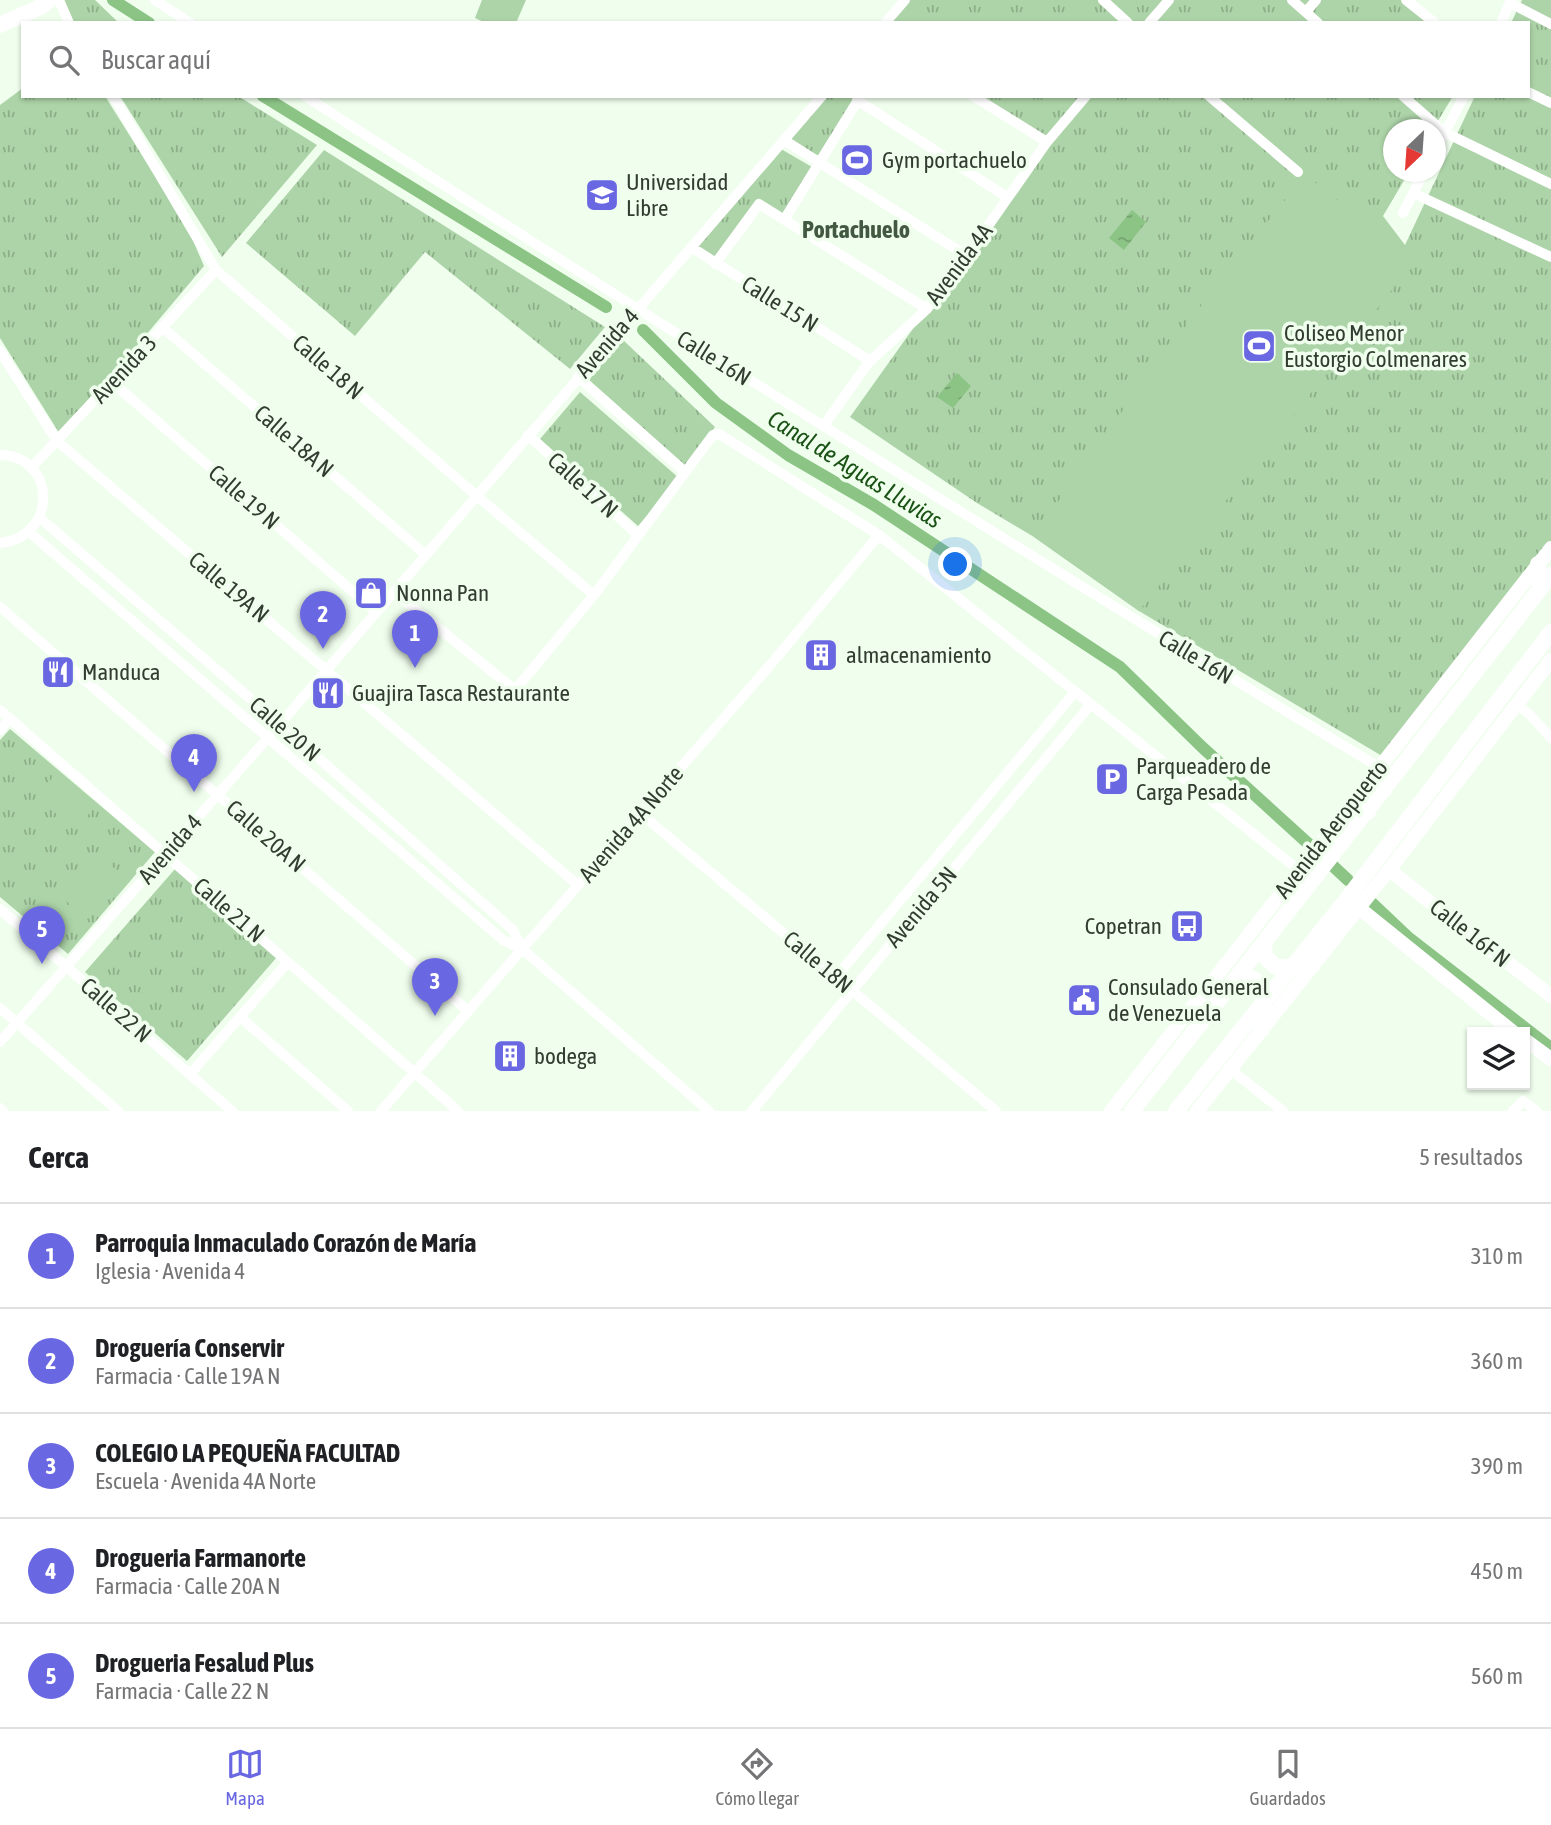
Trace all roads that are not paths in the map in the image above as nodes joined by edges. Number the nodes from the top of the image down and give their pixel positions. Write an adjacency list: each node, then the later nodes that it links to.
1 (50, 0): 21 (main road)
2 (59, 0): 12 (street)
3 (155, 0): 13 (street)
4 (905, 0): 14 (street)
5 (1103, 0): 15 (street)
6 (1168, 0): 16 (street)
7 (1292, 0): 11 (street)
8 (1316, 0): 11 (street)
9 (1406, 0): 18 (street)
10 (1510, 2): 19 (street); 20 (street)
11 (1306, 12): 17 (street)
12 (68, 21)
13 (187, 21)
14 (887, 21)
15 (1126, 21)
16 (1151, 21)
17 (1316, 21)
18 (1432, 21)
19 (1501, 21)
20 (1551, 24)
21 (0, 25)
22 (1530, 93): 32 (street)
23 (114, 98): 50 (street, Calle 18 N)
24 (308, 98): 52 (street, Calle 16N)
25 (820, 98): 36 (street, Avenida 4)
26 (859, 98): 38 (street); 43 (street)
27 (976, 98): 37 (street)
28 (1084, 98): 37 (street, Avenida 4A)
29 (1211, 98): 39 (street)
30 (1405, 98): 33 (street)
31 (1463, 98): 34 (street)
32 (1551, 103)
33 (1429, 119)
34 (1446, 128)
35 (1446, 133): 41 (street)
36 (784, 140): 38 (street); 46 (street, Avenida 4)
37 (1046, 142): 43 (street, Avenida 4A)
38 (820, 162): 45 (street); 47 (street)
39 (1298, 172)
40 (1419, 182): 42 (street)
41 (1551, 184)
42 (1413, 193): 44 (street); 48 (street)
43 (1007, 197): 47 (street, Avenida 4A)
44 (1403, 213)
45 (784, 220): 49 (street); 51 (street)
46 (691, 247): 49 (street, Calle 15 N); 52 (street, Avenida 4)
47 (967, 257): 51 (street, Avenida 4A)
48 (1551, 257)
49 (715, 264): 55 (street, Calle 15 N)
50 (216, 270): 53 (street, Avenida 3); 64 (street, Calle 18 N)
51 (927, 309): 55 (street, Avenida 4A)
52 (636, 310): 56 (street, Avenida 4); 58 (street, Calle 16N)
53 (162, 327): 57 (street, Avenida 3); 71 (street, Calle 18A N)
54 (0, 351): 60 (street, Calle 19A N)
55 (870, 360): 58 (street, Avenida 4A)
56 (578, 377): 59 (street, Avenida 4); 63 (street)
57 (112, 382): 60 (street, Avenida 3); 78 (street, Calle 19 N)
58 (824, 425): 91 (street, Calle 16N)
59 (528, 435): 64 (street, Avenida 4); 67 (street, Calle 17 N)
60 (57, 441): 62 (street, Avenida 3); 81 (street, Calle 19A N)
61 (0, 455): 62 (street)
62 (31, 468): 65 (street)
63 (685, 472): 67 (street); 68 (street)
64 (477, 496): 71 (street, Avenida 4); 76 (street, Calle 18 N)
65 (40, 518): 66 (street); 87 (street, Calle 20 N)
66 (29, 532): 69 (street); 89 (street, Calle 20 N)
67 (638, 535): 76 (street)
68 (879, 535): 82 (street); 96 (street, Avenida 4A Norte)
69 (0, 543)
70 (1551, 548): 72 (street, Avenida Aeropuerto)
71 (426, 555): 75 (street, Avenida 4)
72 (1538, 564): 74 (main road); 91 (street, Avenida Aeropuerto)
73 (1551, 575): 74 (main road, Avenida Aeropuerto)
74 (1540, 589): 92 (main road, Avenida Aeropuerto)
75 (394, 592): 76 (street); 78 (street, Avenida 4)
76 (594, 595)
77 (0, 607): 94 (street, Calle 20A N)
78 (376, 612): 81 (street, Avenida 4)
79 (1551, 632): 108 (main road)
80 (1551, 660): 84 (street)
81 (326, 669): 87 (street, Avenida 4); 100 (street, Calle 19A N)
82 (1075, 692): 83 (street); 109 (street, Avenida 5N)
83 (1091, 704): 99 (street); 111 (street, Avenida 5N)
84 (1517, 704): 90 (street); 98 (street)
85 (0, 710): 86 (street, Calle 21 N)
86 (10, 718): 88 (street); 97 (street, Calle 21 N)
87 (280, 724): 89 (street, Avenida 4); 104 (street, Calle 20 N)
88 (0, 730)
89 (269, 736): 94 (street, Avenida 4); 104 (street, Calle 20 N)
90 (1551, 738)
91 (1380, 767): 93 (street, Avenida Aeropuerto)
92 (1384, 790): 93 (main road); 95 (main road, Avenida Aeropuerto)
93 (1362, 791): 95 (main road); 99 (street, Avenida Aeropuerto)
94 (218, 794): 97 (street, Avenida 4); 115 (street, Calle 20A N)
95 (1368, 812): 103 (main road, Avenida Aeropuerto)
96 (640, 813): 100 (street, Avenida 4A Norte); 109 (street, Calle 18N)
97 (165, 854): 105 (street, Calle 21 N); 107 (street, Avenida 4)
98 (1389, 870): 101 (street); 112 (street, Calle 16F N)
99 (1300, 871): 134 (street, Avenida Aeropuerto)
100 (578, 885): 104 (street, Avenida 4A Norte)
101 (1359, 908): 106 (street); 118 (street)
102 (0, 909): 107 (street, Calle 22 N)
103 (1264, 942): 108 (main road); 110 (main road, Avenida Aeropuerto)
104 (522, 949): 115 (street, Avenida 4A Norte); 131 (street, Calle 20 N)
105 (288, 962): 116 (street); 124 (street, Calle 21 N)
106 (1312, 966): 108 (main road); 119 (street)
107 (66, 967): 117 (street, Avenida 4); 125 (street, Calle 22 N)
108 (1290, 968): 113 (main road)
109 (836, 976): 111 (street, Calle 18N)
110 (1233, 983): 113 (main road); 135 (main road, Avenida Aeropuerto)
111 (852, 990): 132 (street, Avenida 5N); 133 (street, Calle 18N)
112 (1551, 996)
113 (1264, 1001): 119 (main road); 136 (main road)
114 (0, 1008): 117 (street)
115 (468, 1011): 124 (street, Avenida 4A Norte)
116 (240, 1017): 125 (street); 128 (street)
117 (17, 1023): 120 (street, Avenida 4); 126 (street)
118 (1507, 1027)
119 (1262, 1029): 123 (street)
120 (0, 1042)
121 (1530, 1044): 122 (street)
122 (1551, 1059)
123 (1230, 1069): 137 (street); 138 (street)
124 (414, 1072): 129 (street, Avenida 4A Norte); 130 (street, Calle 21 N)
125 (190, 1074): 127 (street, Calle 22 N)
126 (118, 1111)
127 (232, 1111)
128 (348, 1111)
129 (381, 1111)
130 (458, 1111)
131 (709, 1111)
132 (752, 1111)
133 (996, 1111)
134 (1111, 1111)
135 (1132, 1111)
136 (1177, 1111)
137 (1197, 1111)
138 (1283, 1111)
139 (1513, 1111): 140 (street)
140 (1537, 1111)

